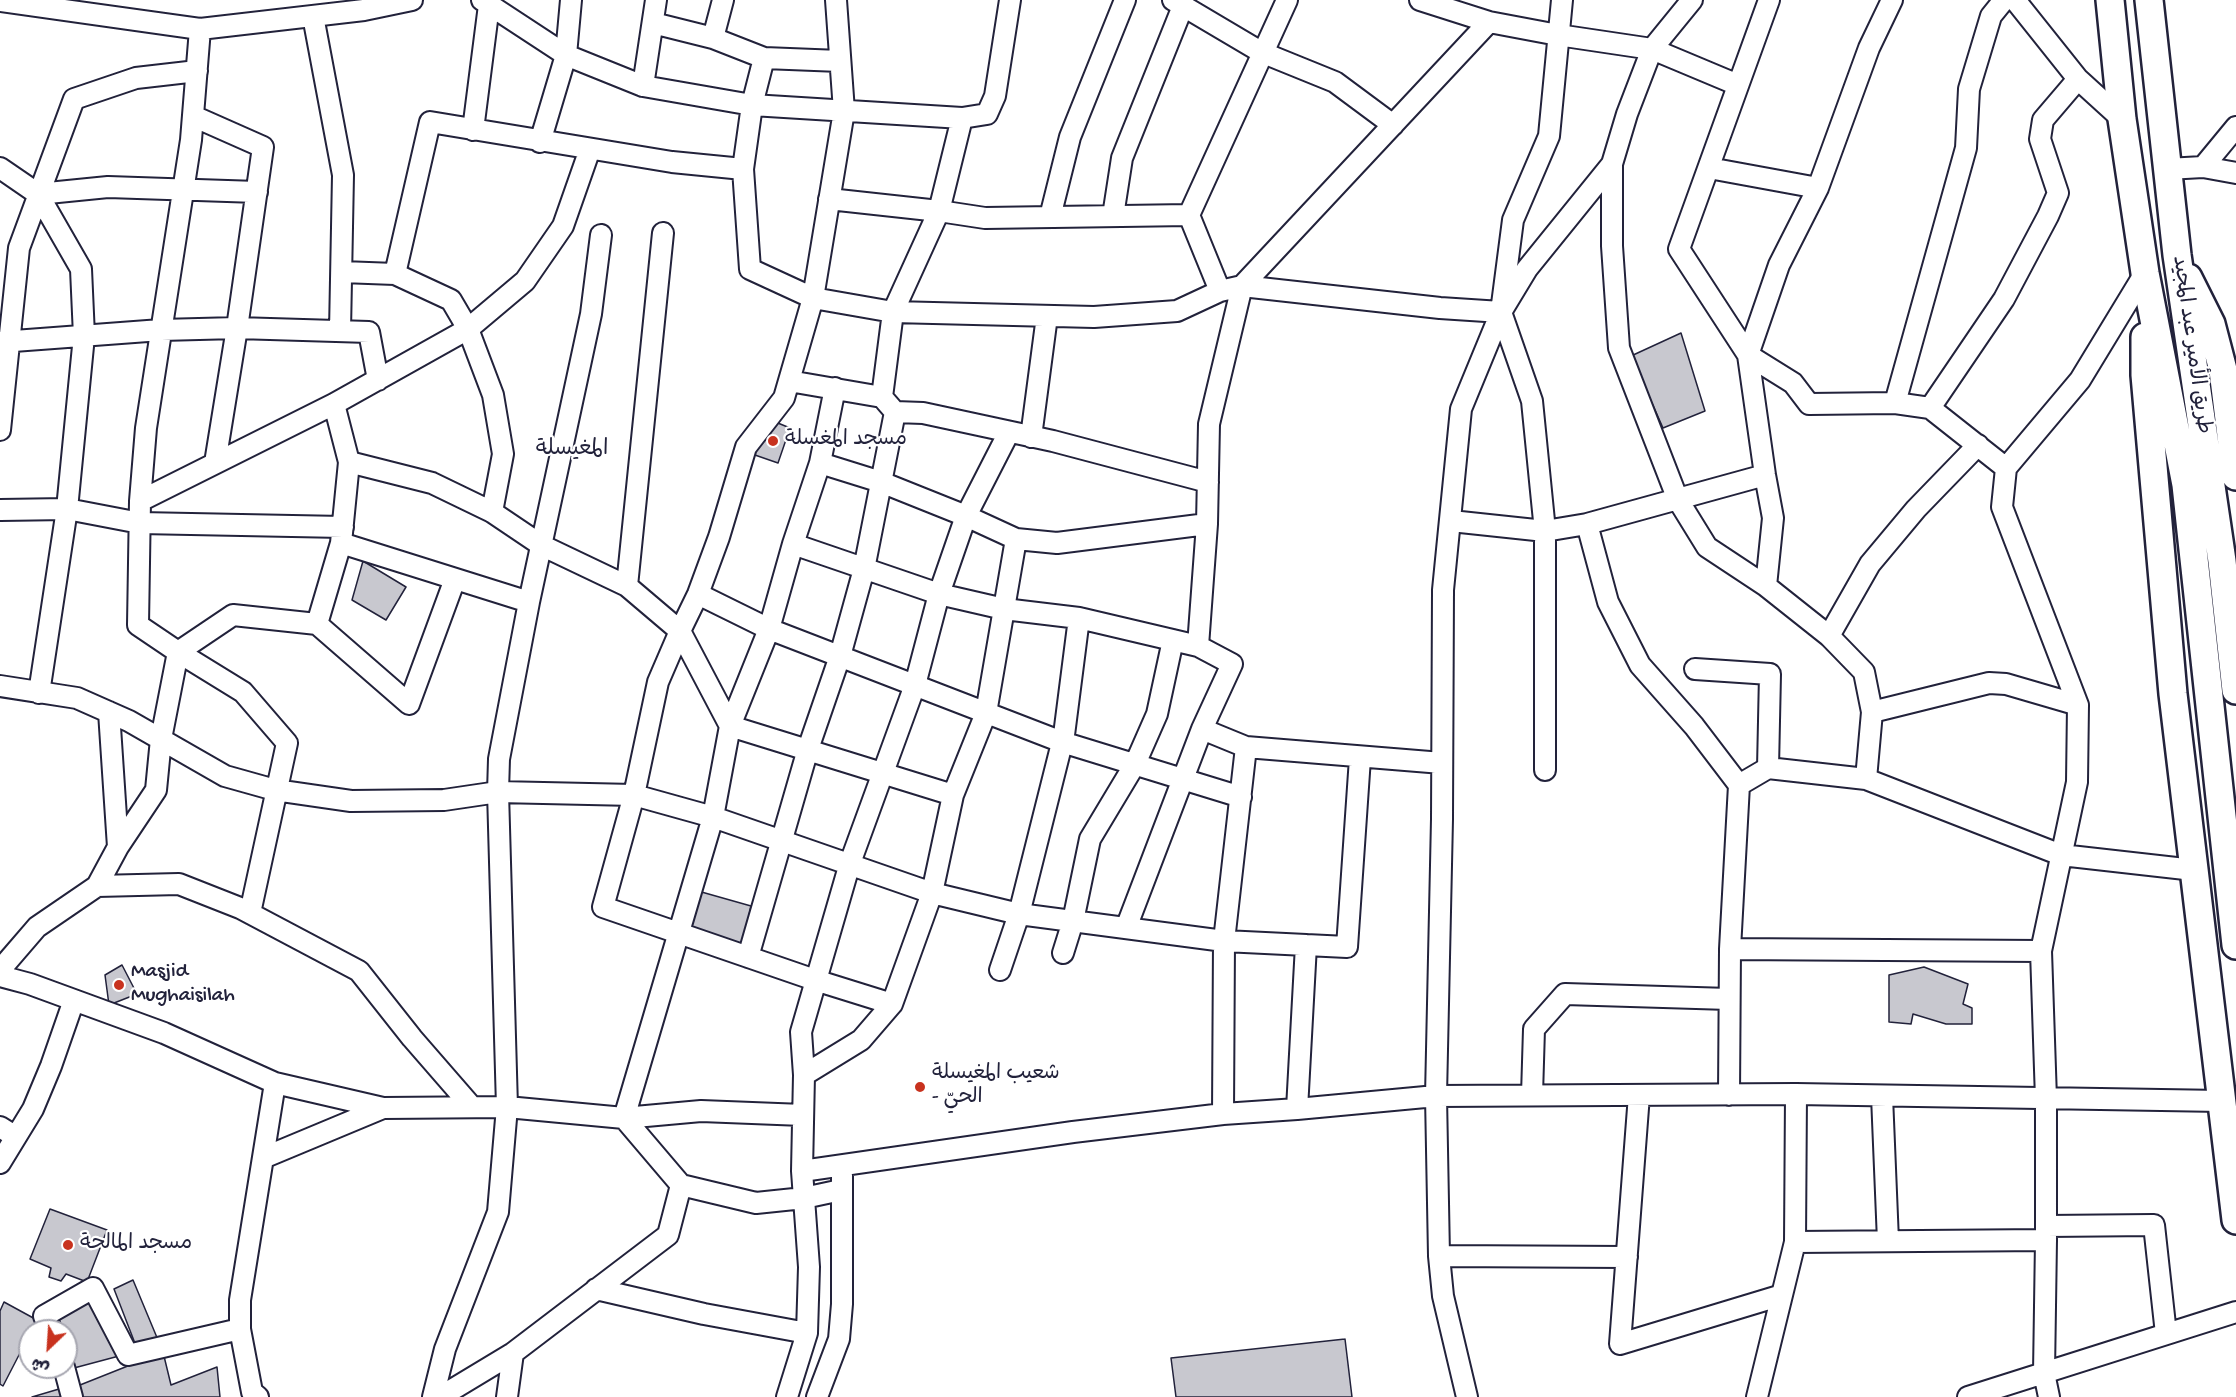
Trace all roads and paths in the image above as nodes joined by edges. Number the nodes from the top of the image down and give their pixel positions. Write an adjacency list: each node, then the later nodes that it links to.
1 (411, 0): 21 (street)
2 (570, 0): 30 (street)
3 (656, 0): 24 (street)
4 (723, 0): 27 (street)
5 (836, 0): 32 (street)
6 (1010, 0): 40 (street)
7 (1125, 0): 62 (street)
8 (1287, 0): 29 (street)
9 (1420, 0): 23 (street)
10 (1562, 0): 26 (street)
11 (1692, 0): 28 (street)
12 (1769, 0): 35 (street)
13 (1892, 0): 55 (street)
14 (2004, 0): 86 (street)
15 (2015, 0): 34 (street)
16 (2110, 0): 41 (main road, طريق الأمير عبد المجيد)
17 (2149, 0): 52 (main road, طريق الأمير عبد المجيد)
18 (0, 1): 25 (street)
19 (485, 2): 30 (street); 44 (street)
20 (1178, 3): 29 (street); 61 (street)
21 (363, 5): 22 (street)
22 (313, 16): 25 (street); 66 (street)
23 (1489, 22): 26 (street); 42 (street)
24 (652, 23): 27 (street); 36 (street)
25 (200, 29): 33 (street)
26 (1558, 35): 28 (street); 73 (street)
27 (714, 38): 31 (street)
28 (1652, 49): 35 (street); 47 (street)
29 (1262, 52): 42 (street); 60 (street)
30 (566, 55): 36 (street); 45 (street)
31 (764, 58): 32 (street); 37 (street)
32 (840, 61): 38 (street)
33 (196, 70): 39 (street); 57 (street)
34 (2078, 79): 41 (street); 88 (street)
35 (1738, 85): 50 (street)
36 (643, 86): 37 (street)
37 (752, 105): 38 (street); 51 (street)
38 (844, 111): 40 (street); 58 (street)
39 (193, 116): 54 (street); 56 (street)
40 (962, 118): 59 (street)
41 (2122, 119): 67 (main road, طريق الأمير عبد المجيد)
42 (1393, 125): 69 (street)
43 (2236, 127): 48 (street)
44 (473, 130): 45 (street); 68 (street)
45 (540, 142): 46 (street)
46 (590, 149): 51 (street); 76 (street)
47 (1612, 164): 73 (street); 102 (street)
48 (2203, 167): 52 (street); 53 (street)
49 (0, 168): 57 (street)
50 (1709, 168): 55 (street); 81 (street)
51 (743, 169): 71 (street)
52 (2167, 169): 65 (main road, طريق الأمير عبد المجيد)
53 (2236, 173)
54 (183, 188): 56 (street); 57 (street); 77 (street)
55 (1818, 188): 81 (street)
56 (257, 192): 75 (street)
57 (38, 194): 79 (street); 80 (street)
58 (829, 199): 59 (street); 71 (street)
59 (939, 210): 62 (street); 72 (street)
60 (1189, 215): 61 (street); 70 (street)
61 (1113, 216): 62 (street)
62 (1050, 217)
63 (663, 233): 119 (street)
64 (601, 235): 116 (street)
65 (2177, 255): 99 (main road); 137 (main road, طريق الأمير عبد المجيد)
66 (342, 272): 68 (street); 78 (street)
67 (2145, 273): 97 (street); 168 (main road); 178 (main road, طريق الأمير عبد المجيد)
68 (395, 274): 76 (street)
69 (1242, 286): 70 (street); 73 (street); 101 (street)
70 (1220, 291): 74 (street)
71 (813, 298): 72 (street); 83 (street)
72 (893, 312): 74 (street); 85 (street)
73 (1501, 312): 108 (street); 112 (street)
74 (1047, 316): 92 (street)
75 (237, 328): 77 (street); 78 (street); 96 (street)
76 (468, 329): 82 (street); 106 (street)
77 (161, 330): 79 (street); 103 (street)
78 (340, 331): 82 (street)
79 (84, 336): 80 (street); 104 (street)
80 (5, 341): 90 (street)
81 (1748, 355): 86 (street); 98 (street)
82 (378, 380): 87 (street)
83 (789, 381): 84 (street); 121 (street)
84 (835, 388): 85 (street); 95 (street)
85 (882, 397): 89 (street)
86 (1895, 403): 88 (street)
87 (334, 404): 94 (street); 96 (street)
88 (1930, 408): 93 (street)
89 (895, 412): 91 (street); 100 (street)
90 (0, 430)
91 (1009, 432): 92 (street); 107 (street)
92 (1031, 437): 101 (street)
93 (1978, 445): 97 (street); 129 (street)
94 (349, 462): 106 (street); 113 (street)
95 (820, 463): 100 (street); 115 (street)
96 (215, 464): 103 (street)
97 (2006, 468): 139 (street)
98 (1765, 475): 102 (street); 120 (street)
99 (2236, 476)
100 (881, 482): 107 (street); 117 (street)
101 (1208, 482): 110 (street)
102 (1678, 500): 111 (street); 120 (street)
103 (140, 501): 109 (street)
104 (67, 509): 105 (street); 109 (street); 138 (street)
105 (0, 510)
106 (492, 512): 116 (street)
107 (966, 516): 114 (street); 122 (street)
108 (1451, 521): 112 (street); 150 (street)
109 (140, 523): 113 (street); 132 (street)
110 (1207, 524): 114 (street); 131 (street)
111 (1587, 524): 112 (street); 157 (street)
112 (1545, 531): 153 (street)
113 (342, 535): 118 (street); 126 (street)
114 (1016, 539): 124 (street)
115 (793, 544): 117 (street); 127 (street)
116 (541, 545): 119 (street); 123 (street)
117 (864, 569): 122 (street); 133 (street)
118 (455, 579): 123 (street); 126 (street)
119 (627, 586): 128 (street)
120 (1766, 586): 129 (street)
121 (698, 594): 127 (street); 128 (street)
122 (939, 594): 124 (street); 135 (street)
123 (529, 602): 159 (street)
124 (1004, 609): 125 (street); 142 (street)
125 (1079, 618): 130 (street); 146 (street)
126 (317, 624): 132 (street)
127 (769, 629): 133 (street); 143 (street)
128 (680, 631): 143 (street); 160 (street)
129 (1829, 636): 141 (street)
130 (1173, 640): 131 (street); 151 (street)
131 (1198, 646): 144 (street)
132 (178, 652): 145 (street); 158 (street)
133 (840, 656): 135 (street); 148 (street)
134 (1695, 669): 152 (street)
135 (915, 685): 142 (street); 154 (street)
136 (0, 686): 138 (street)
137 (2236, 690)
138 (39, 693): 140 (street)
139 (2079, 705): 141 (street); 166 (street)
140 (109, 712): 145 (street); 165 (street)
141 (1872, 712): 155 (street)
142 (986, 713): 146 (street); 161 (street)
143 (730, 726): 148 (street); 163 (street)
144 (1202, 729): 147 (street); 156 (street)
145 (161, 739): 158 (street); 165 (street)
146 (1062, 742): 151 (street); 172 (street)
147 (1246, 747): 149 (street); 162 (street)
148 (808, 750): 154 (street); 164 (street)
149 (1360, 758): 150 (street); 177 (street)
150 (1442, 763): 196 (street)
151 (1135, 764): 156 (street); 173 (street)
152 (1768, 768): 155 (street); 157 (street)
153 (1545, 770)
154 (883, 774): 161 (street); 167 (street)
155 (1866, 779): 166 (street)
156 (1182, 780): 162 (street); 174 (street)
157 (1738, 785): 179 (street)
158 (276, 790): 159 (street); 171 (street)
159 (498, 792): 160 (street); 201 (street)
160 (634, 795): 163 (street); 175 (street)
161 (953, 795): 170 (street)
162 (1241, 797): 176 (street)
163 (713, 817): 164 (street); 175 (street)
164 (781, 840): 167 (street); 182 (street)
165 (118, 847): 169 (street)
166 (2061, 855): 168 (street); 180 (street)
167 (850, 863): 170 (street); 186 (street)
168 (2194, 870): 199 (main road)
169 (97, 886): 171 (street); 183 (street)
170 (932, 893): 172 (street); 189 (street)
171 (250, 913): 200 (street)
172 (1019, 914): 173 (street); 184 (street)
173 (1073, 921): 174 (street); 181 (street)
174 (1126, 928): 176 (street)
175 (679, 932): 182 (street); 206 (street)
176 (1224, 941): 177 (street); 205 (street)
177 (1306, 945): 203 (street)
178 (2236, 945)
179 (1730, 949): 180 (street); 187 (street)
180 (2041, 951): 198 (street)
181 (1063, 953)
182 (748, 957): 186 (street)
183 (0, 970)
184 (1000, 970)
185 (0, 976): 188 (street)
186 (815, 980): 189 (street); 190 (street)
187 (1730, 999): 193 (street); 195 (street)
188 (74, 1000): 191 (street); 207 (street)
189 (892, 1004): 190 (street)
190 (804, 1075): 204 (street)
191 (275, 1083): 202 (street); 208 (street)
192 (1796, 1094): 195 (street); 197 (street); 218 (street)
193 (1532, 1095): 194 (street); 196 (street)
194 (1640, 1095): 195 (street); 220 (street)
195 (1729, 1095)
196 (1436, 1096): 203 (street); 219 (street)
197 (1882, 1096): 198 (street); 217 (street)
198 (2046, 1099): 199 (street); 216 (street)
199 (2222, 1101): 215 (main road)
200 (472, 1107): 201 (street); 202 (street)
201 (507, 1107): 206 (street); 233 (street)
202 (383, 1108): 208 (street)
203 (1297, 1109): 205 (street)
204 (803, 1114): 206 (street); 211 (street)
205 (1223, 1114): 210 (street)
206 (624, 1118): 212 (street)
207 (8, 1132): 209 (street)
208 (263, 1158): 225 (street)
209 (0, 1162)
210 (842, 1166): 211 (street); 213 (street)
211 (802, 1172): 214 (street)
212 (681, 1185): 214 (street); 221 (street)
213 (841, 1190): 214 (street); 237 (street)
214 (804, 1198): 226 (street)
215 (2236, 1220)
216 (2046, 1233): 217 (street); 227 (street); 229 (street)
217 (1888, 1241): 218 (street)
218 (1795, 1242): 222 (street)
219 (1439, 1256): 220 (street); 238 (street)
220 (1627, 1257): 222 (street)
221 (596, 1289): 226 (street); 228 (street)
222 (1782, 1295): 239 (street)
223 (2236, 1312): 227 (street)
224 (45, 1319): 225 (street)
225 (240, 1329): 231 (street)
226 (807, 1333): 236 (street)
227 (2166, 1334): 229 (street)
228 (513, 1353): 234 (street); 235 (street)
229 (2044, 1373): 240 (street); 241 (street)
230 (67, 1379): 232 (street)
231 (250, 1395)
232 (72, 1397)
233 (433, 1397)
234 (440, 1397)
235 (507, 1397)
236 (787, 1397)
237 (817, 1397)
238 (1467, 1397)
239 (1757, 1397)
240 (1968, 1397)
241 (2049, 1397)

